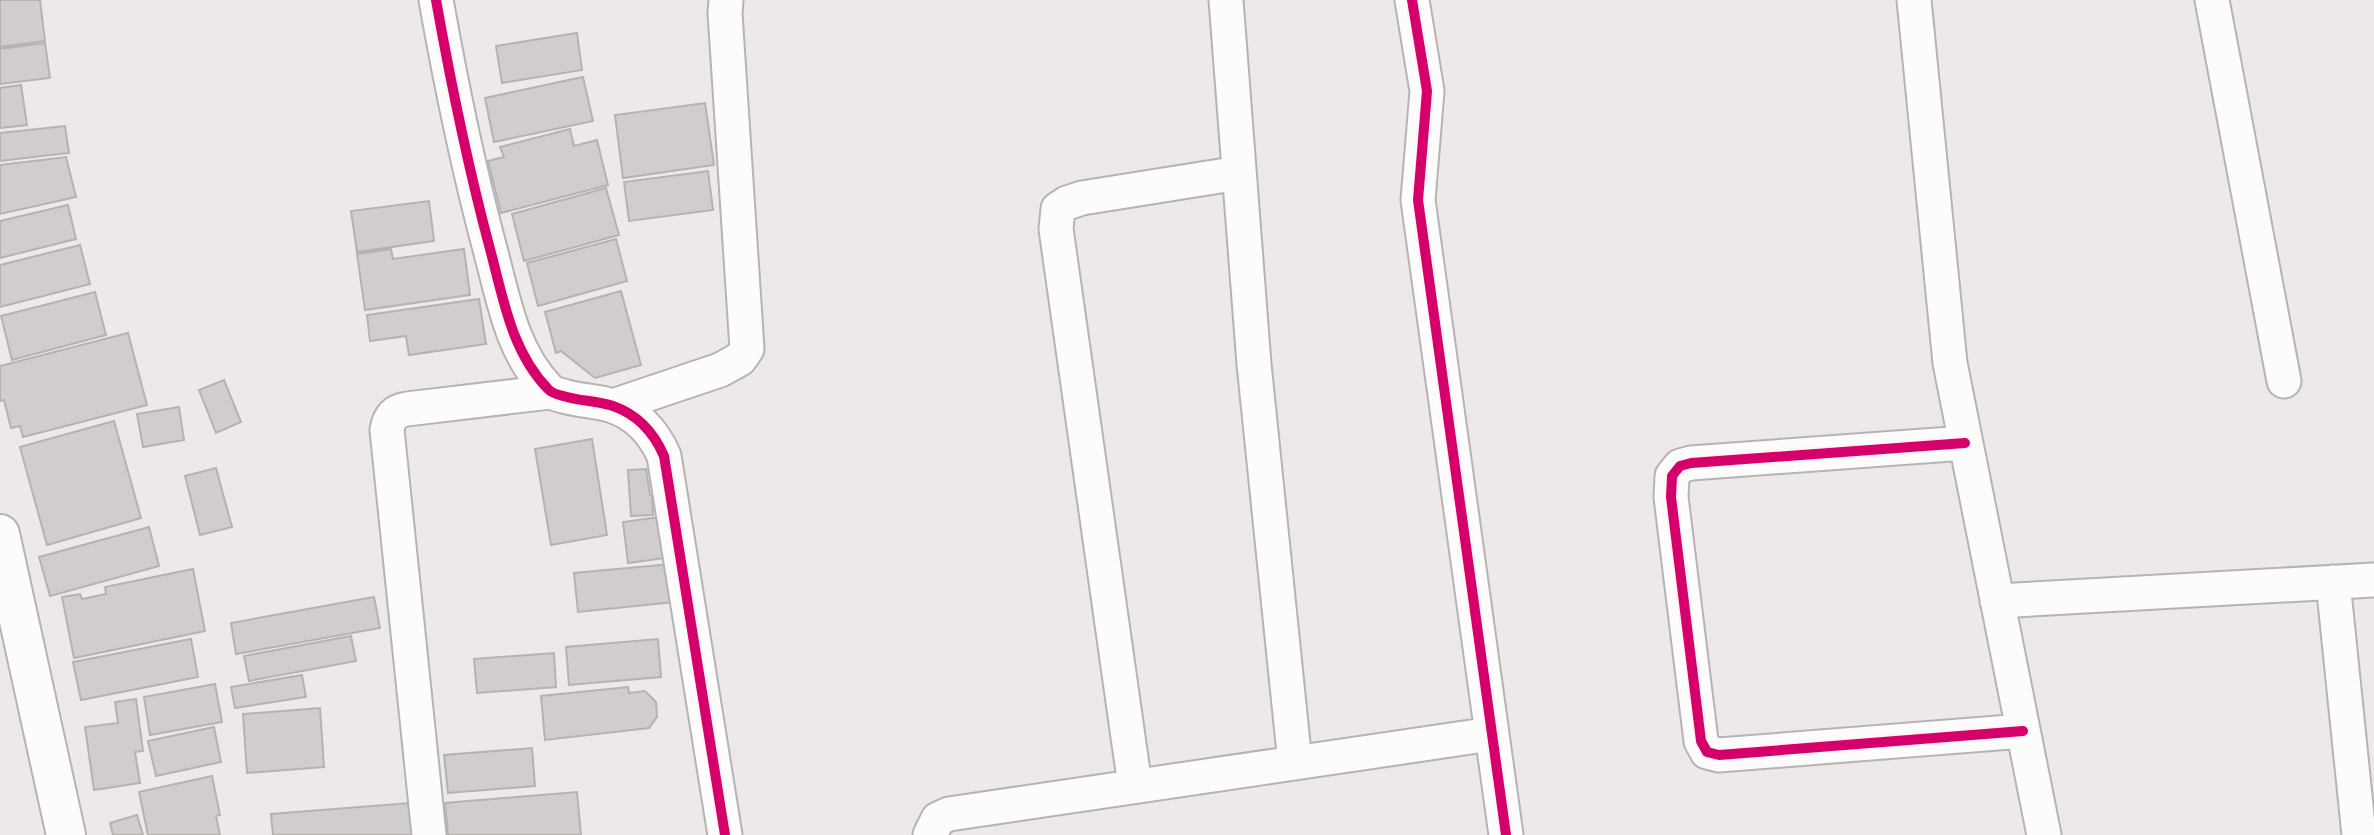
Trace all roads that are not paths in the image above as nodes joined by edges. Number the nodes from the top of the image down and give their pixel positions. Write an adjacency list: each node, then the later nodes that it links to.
1 (436, 0): 9 (street)
2 (726, 0): 10 (street)
3 (1226, 0): 7 (street)
4 (1412, 0): 17 (street)
5 (1914, 0): 11 (street)
6 (2212, 0): 8 (street)
7 (1239, 173): 19 (street); 20 (street)
8 (2284, 381)
9 (550, 392): 10 (street); 22 (street)
10 (613, 406): 23 (street)
11 (1965, 443): 15 (street); 16 (street)
12 (0, 534): 21 (street)
13 (2374, 580): 14 (street)
14 (2333, 582): 15 (street); 18 (street)
15 (1997, 601): 16 (street)
16 (2023, 731): 26 (street)
17 (1492, 734): 19 (street); 25 (street)
18 (2361, 734): 27 (street)
19 (1295, 763): 20 (street)
20 (1135, 786): 24 (street)
21 (66, 835)
22 (429, 835)
23 (725, 835)
24 (930, 835)
25 (1506, 835)
26 (2044, 835)
27 (2359, 835)

